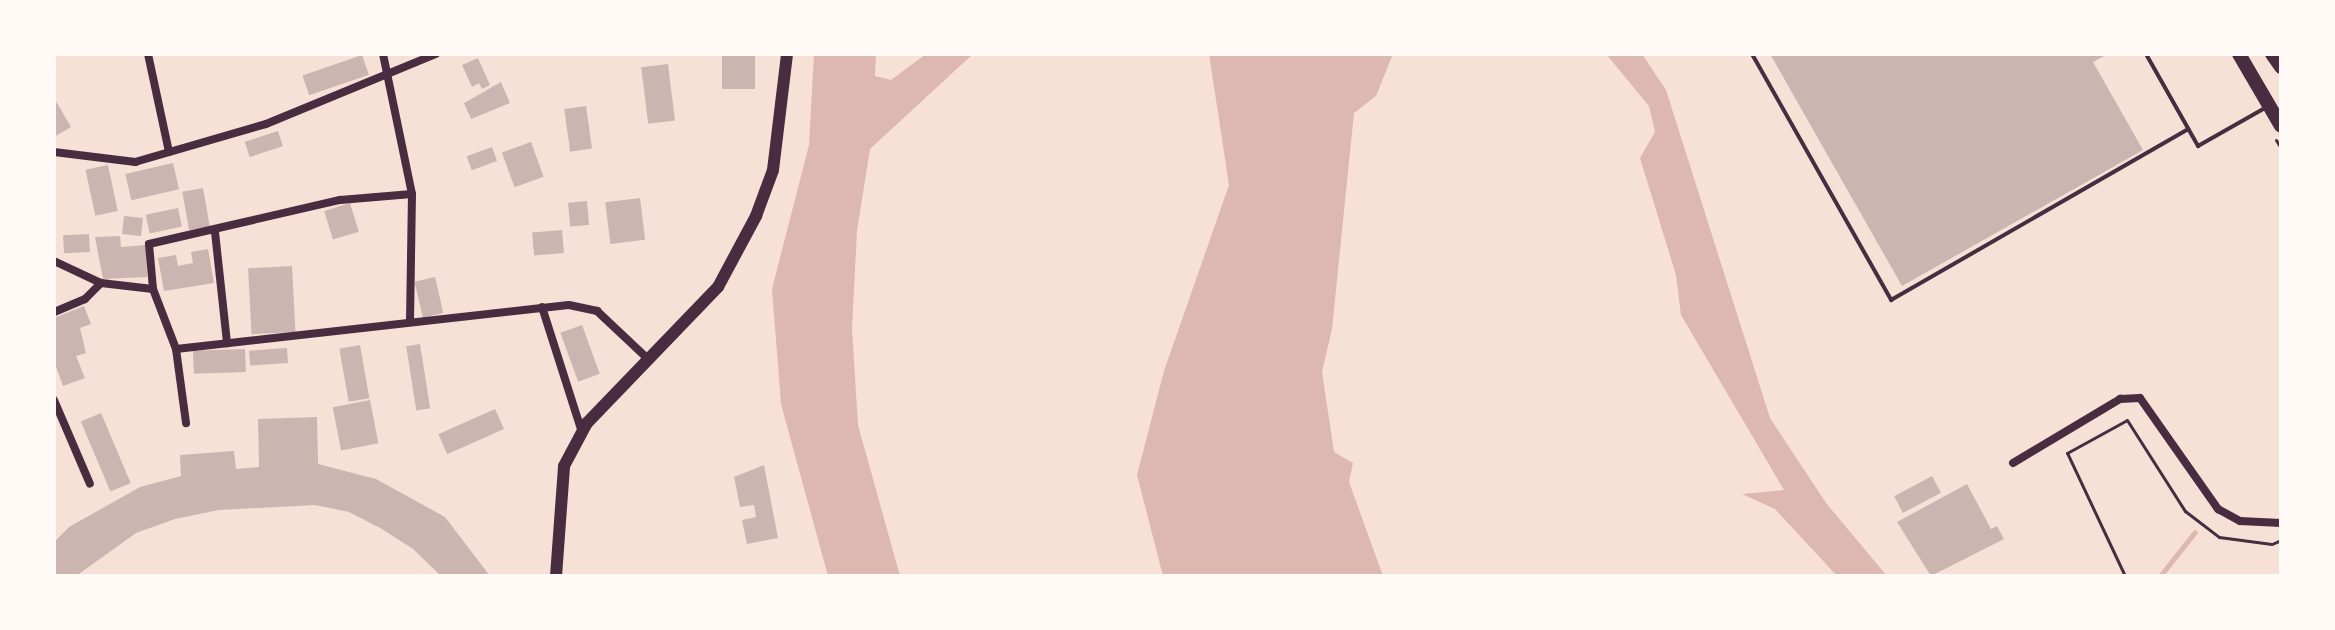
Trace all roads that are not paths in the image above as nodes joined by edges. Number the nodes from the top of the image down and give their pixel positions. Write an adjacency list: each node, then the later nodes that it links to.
1 (148, 54): 15 (street)
2 (383, 54): 10 (street)
3 (436, 54): 10 (street)
4 (787, 54): 26 (main road)
5 (1752, 54): 13 (lane)
6 (2146, 54): 13 (lane)
7 (2239, 54): 11 (main road)
8 (2272, 54): 9 (main road)
9 (2281, 67)
10 (384, 73): 15 (street); 16 (street)
11 (2268, 106): 12 (main road); 13 (lane)
12 (2281, 126)
13 (2188, 129)
14 (54, 152): 15 (street)
15 (169, 152)
16 (412, 194): 17 (street); 23 (street)
17 (215, 232): 20 (street); 24 (street)
18 (54, 261): 19 (street)
19 (101, 283): 20 (street); 22 (street)
20 (153, 289): 25 (street)
21 (542, 307): 23 (street); 26 (street); 29 (street)
22 (54, 312)
23 (410, 321): 24 (street)
24 (227, 343): 25 (street)
25 (176, 349): 28 (street)
26 (649, 360): 29 (main road)
27 (54, 400): 31 (street)
28 (186, 423)
29 (582, 432): 33 (main road)
30 (2013, 463): 32 (street)
31 (90, 484)
32 (2281, 523)
33 (556, 576)

